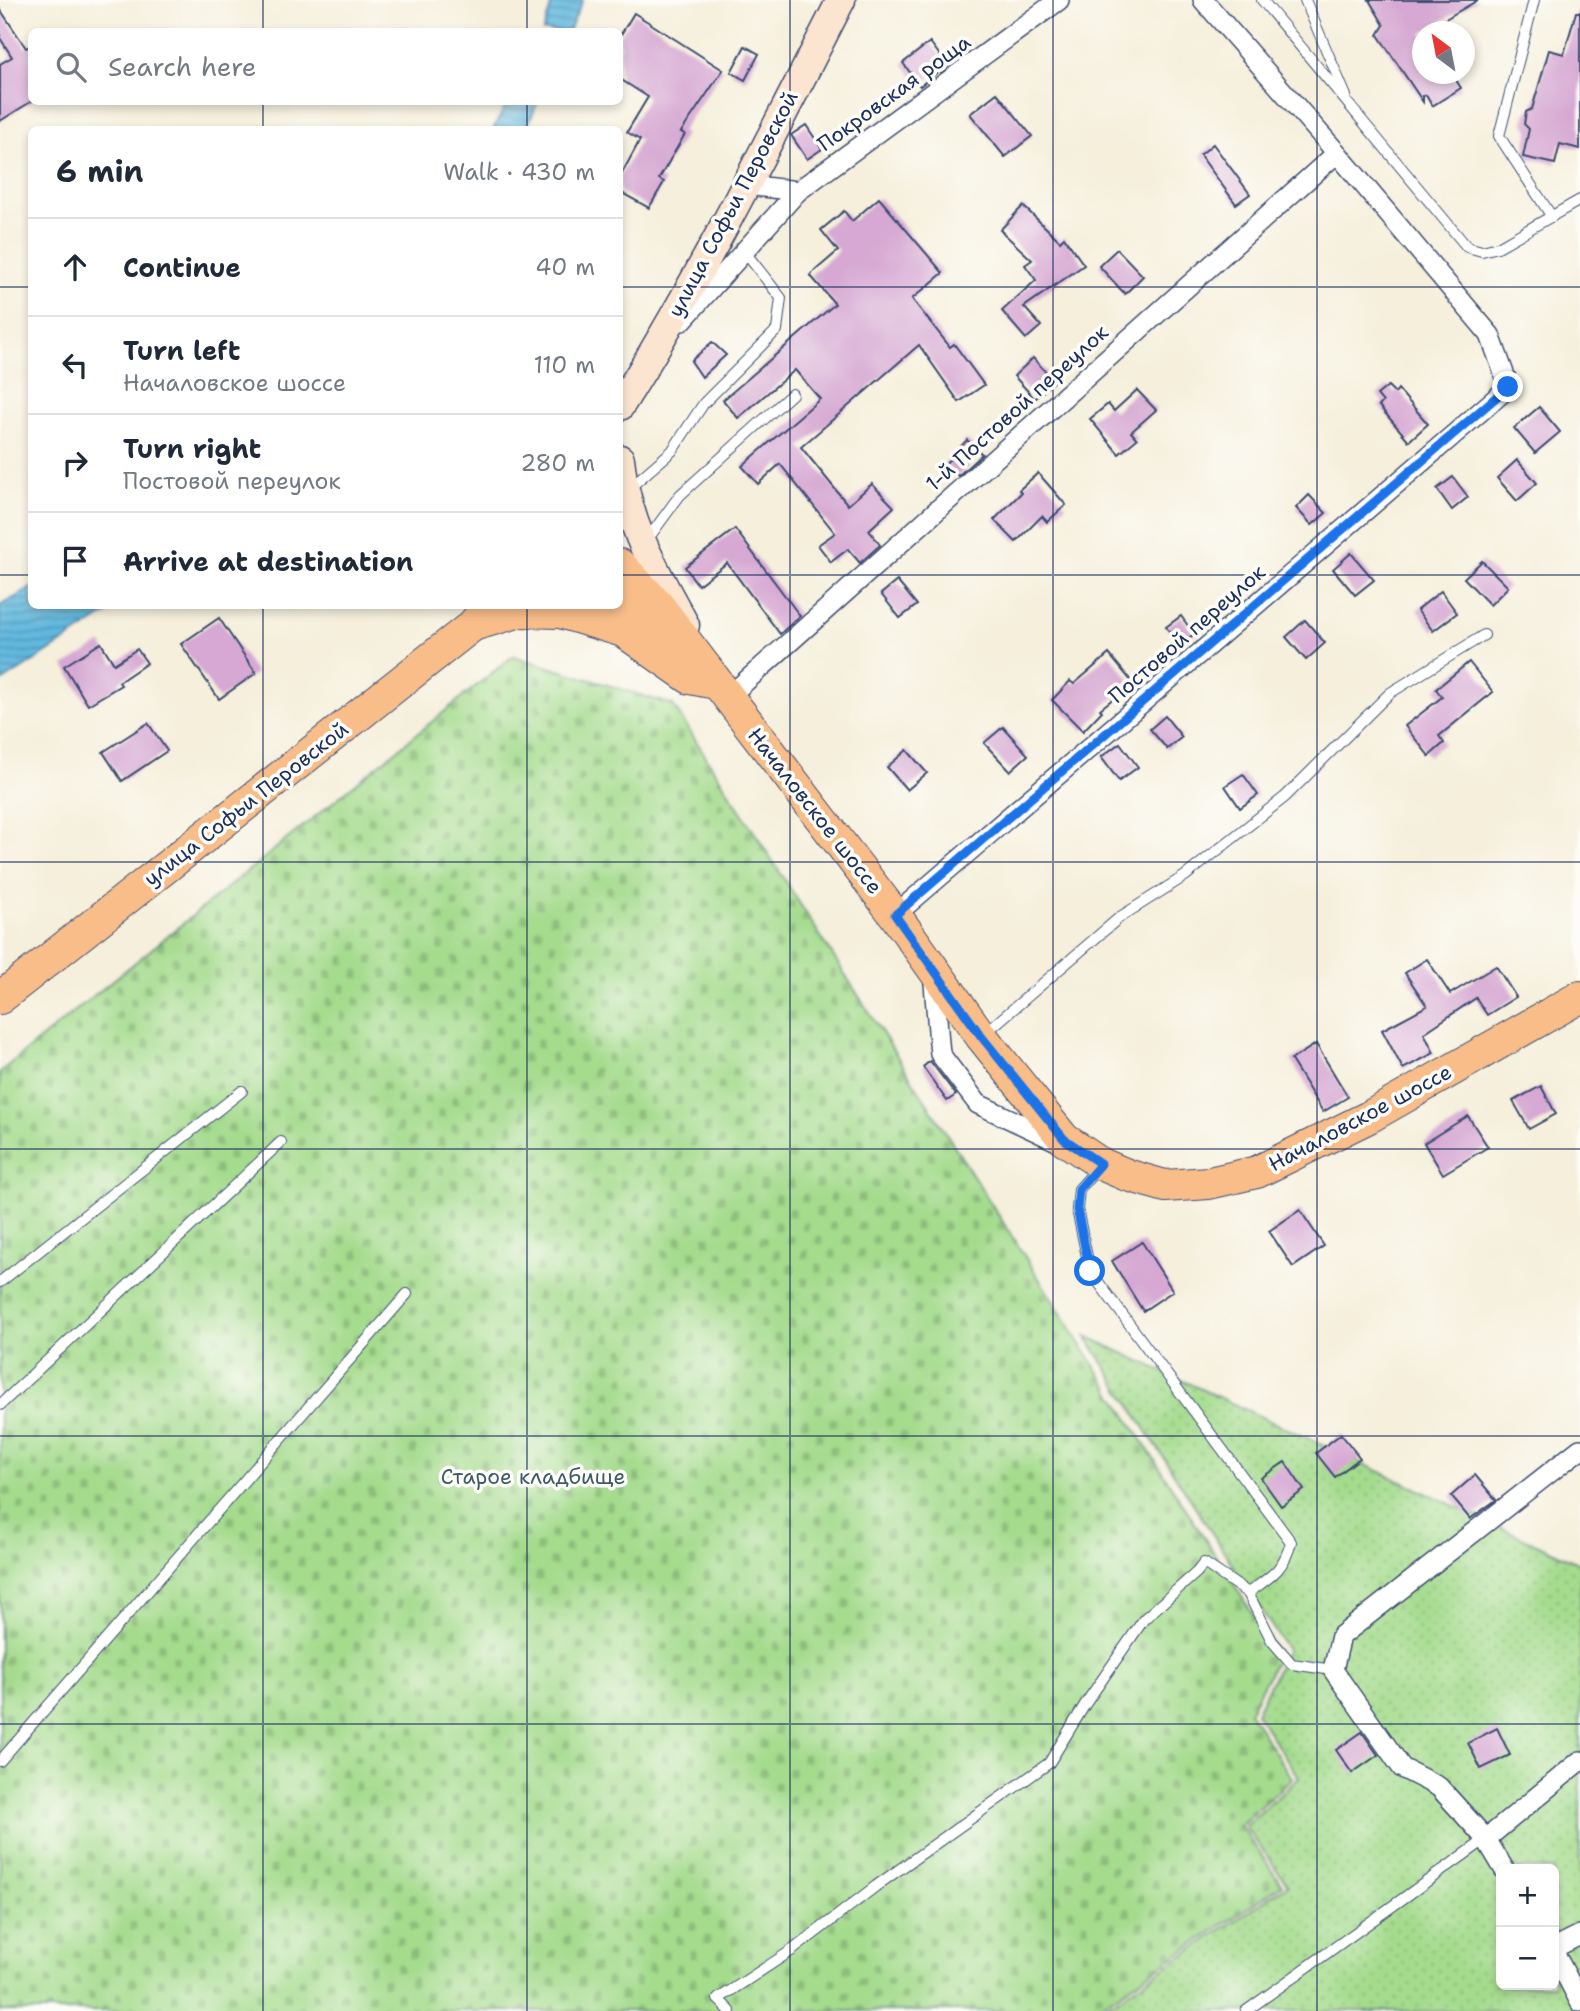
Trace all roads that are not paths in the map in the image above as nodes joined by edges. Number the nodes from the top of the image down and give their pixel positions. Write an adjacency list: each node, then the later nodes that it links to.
1 (841, 0): 9 (main road, улица Софьи Перовской)
2 (1059, 0): 10 (street, Покровская роща)
3 (1203, 0): 8 (street)
4 (1262, 0): 7 (lane)
5 (1305, 0): 7 (lane)
6 (1534, 0): 12 (lane)
7 (1351, 108): 12 (lane)
8 (1338, 153): 23 (street, 1-й Постовой переулок); 24 (street, Постовой переулок)
9 (746, 185): 10 (street); 14 (main road, улица Софьи Перовской)
10 (798, 191): 13 (street, Покровская роща)
11 (1580, 200): 12 (lane)
12 (1552, 218)
13 (744, 251): 14 (street, Покровская роща); 18 (lane)
14 (654, 352): 16 (main road, улица Софьи Перовской)
15 (792, 394): 19 (lane)
16 (623, 400)
17 (623, 478): 18 (main road)
18 (625, 491): 19 (main road)
19 (631, 556): 23 (main road, Началовское шоссе)
20 (623, 604): 23 (main road)
21 (480, 615): 23 (main road); 27 (main road, улица Софьи Перовской)
22 (1484, 635): 28 (lane)
23 (722, 691): 24 (main road, Началовское шоссе)
24 (895, 915): 25 (main road, Началовское шоссе)
25 (933, 968): 28 (main road, Началовское шоссе); 31 (street)
26 (1580, 997): 31 (main road, Началовское шоссе)
27 (0, 998)
28 (981, 1036): 31 (main road, Началовское шоссе)
29 (242, 1091): 32 (lane)
30 (281, 1142): 34 (lane)
31 (1093, 1159): 36 (lane)
32 (0, 1282)
33 (407, 1294): 38 (lane)
34 (0, 1405)
35 (1580, 1449): 37 (street)
36 (1248, 1594): 37 (lane); 46 (lane)
37 (1333, 1670): 40 (street)
38 (0, 1760)
39 (1580, 1761): 40 (street)
40 (1486, 1839): 41 (street); 47 (lane)
41 (1501, 1864)
42 (1580, 1935): 43 (street)
43 (1559, 1947)
44 (1559, 1960): 45 (street)
45 (1580, 2002)
46 (730, 2011)
47 (1246, 2011)

